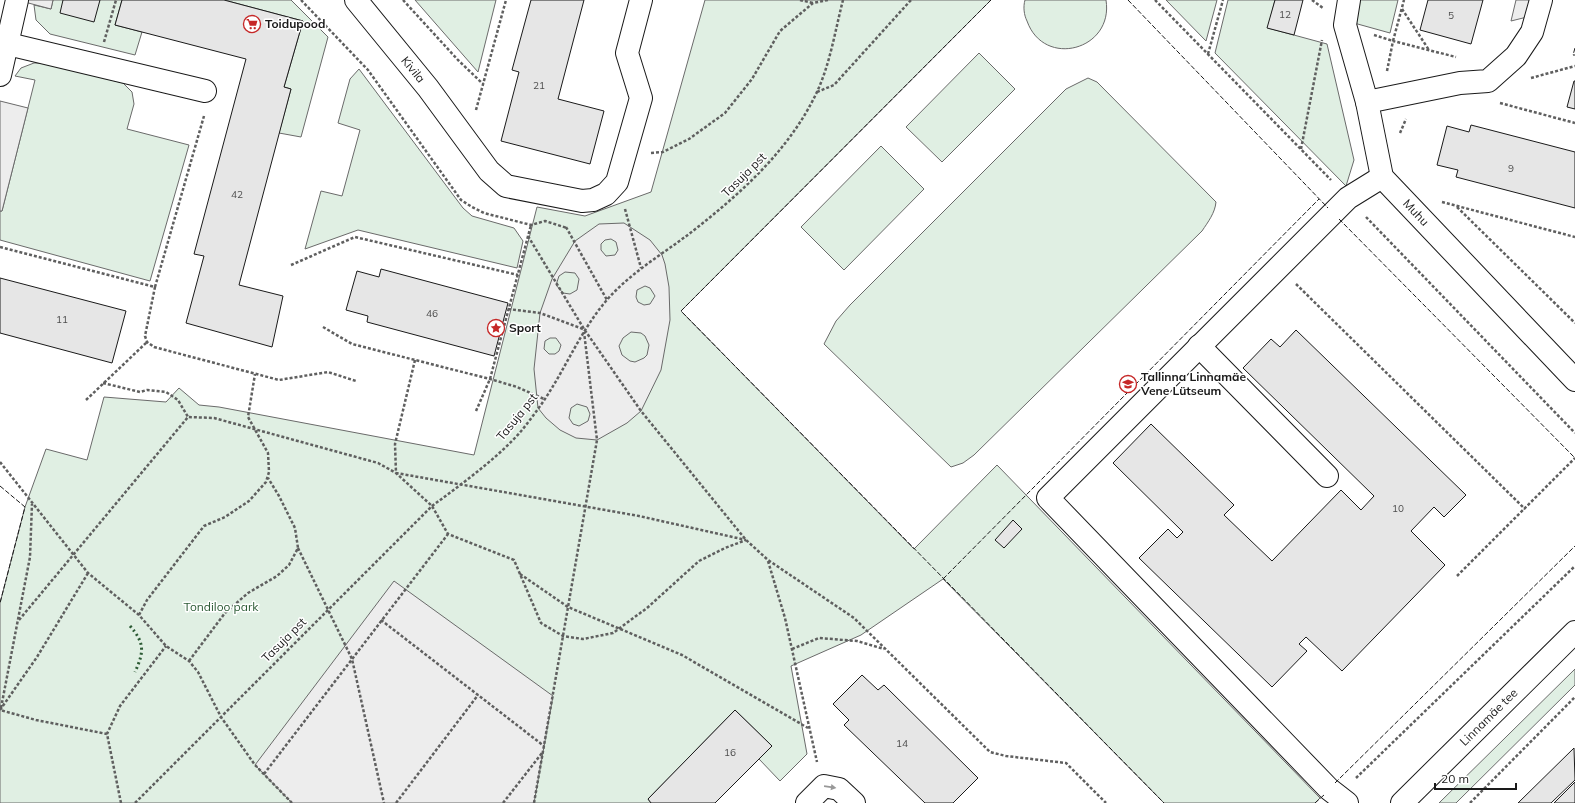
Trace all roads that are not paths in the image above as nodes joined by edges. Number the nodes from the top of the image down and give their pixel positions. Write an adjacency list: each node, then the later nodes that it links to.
1 (16, 0): 6 (street)
2 (356, 0): 3 (street, Kivila)
3 (641, 0)
4 (1348, 0): 9 (street)
5 (1540, 0): 9 (street)
6 (8, 44): 7 (street); 8 (street)
7 (0, 75)
8 (205, 91)
9 (1367, 102): 10 (street)
10 (1382, 177): 11 (street); 12 (street, Muhu)
11 (1199, 346): 13 (street); 15 (street)
12 (1575, 380)
13 (1327, 476)
14 (1575, 632): 18 (street, Linnamäe tee)
15 (1342, 799)
16 (808, 803): 17 (street, one-way to 17)
17 (854, 803)
18 (1402, 803)

